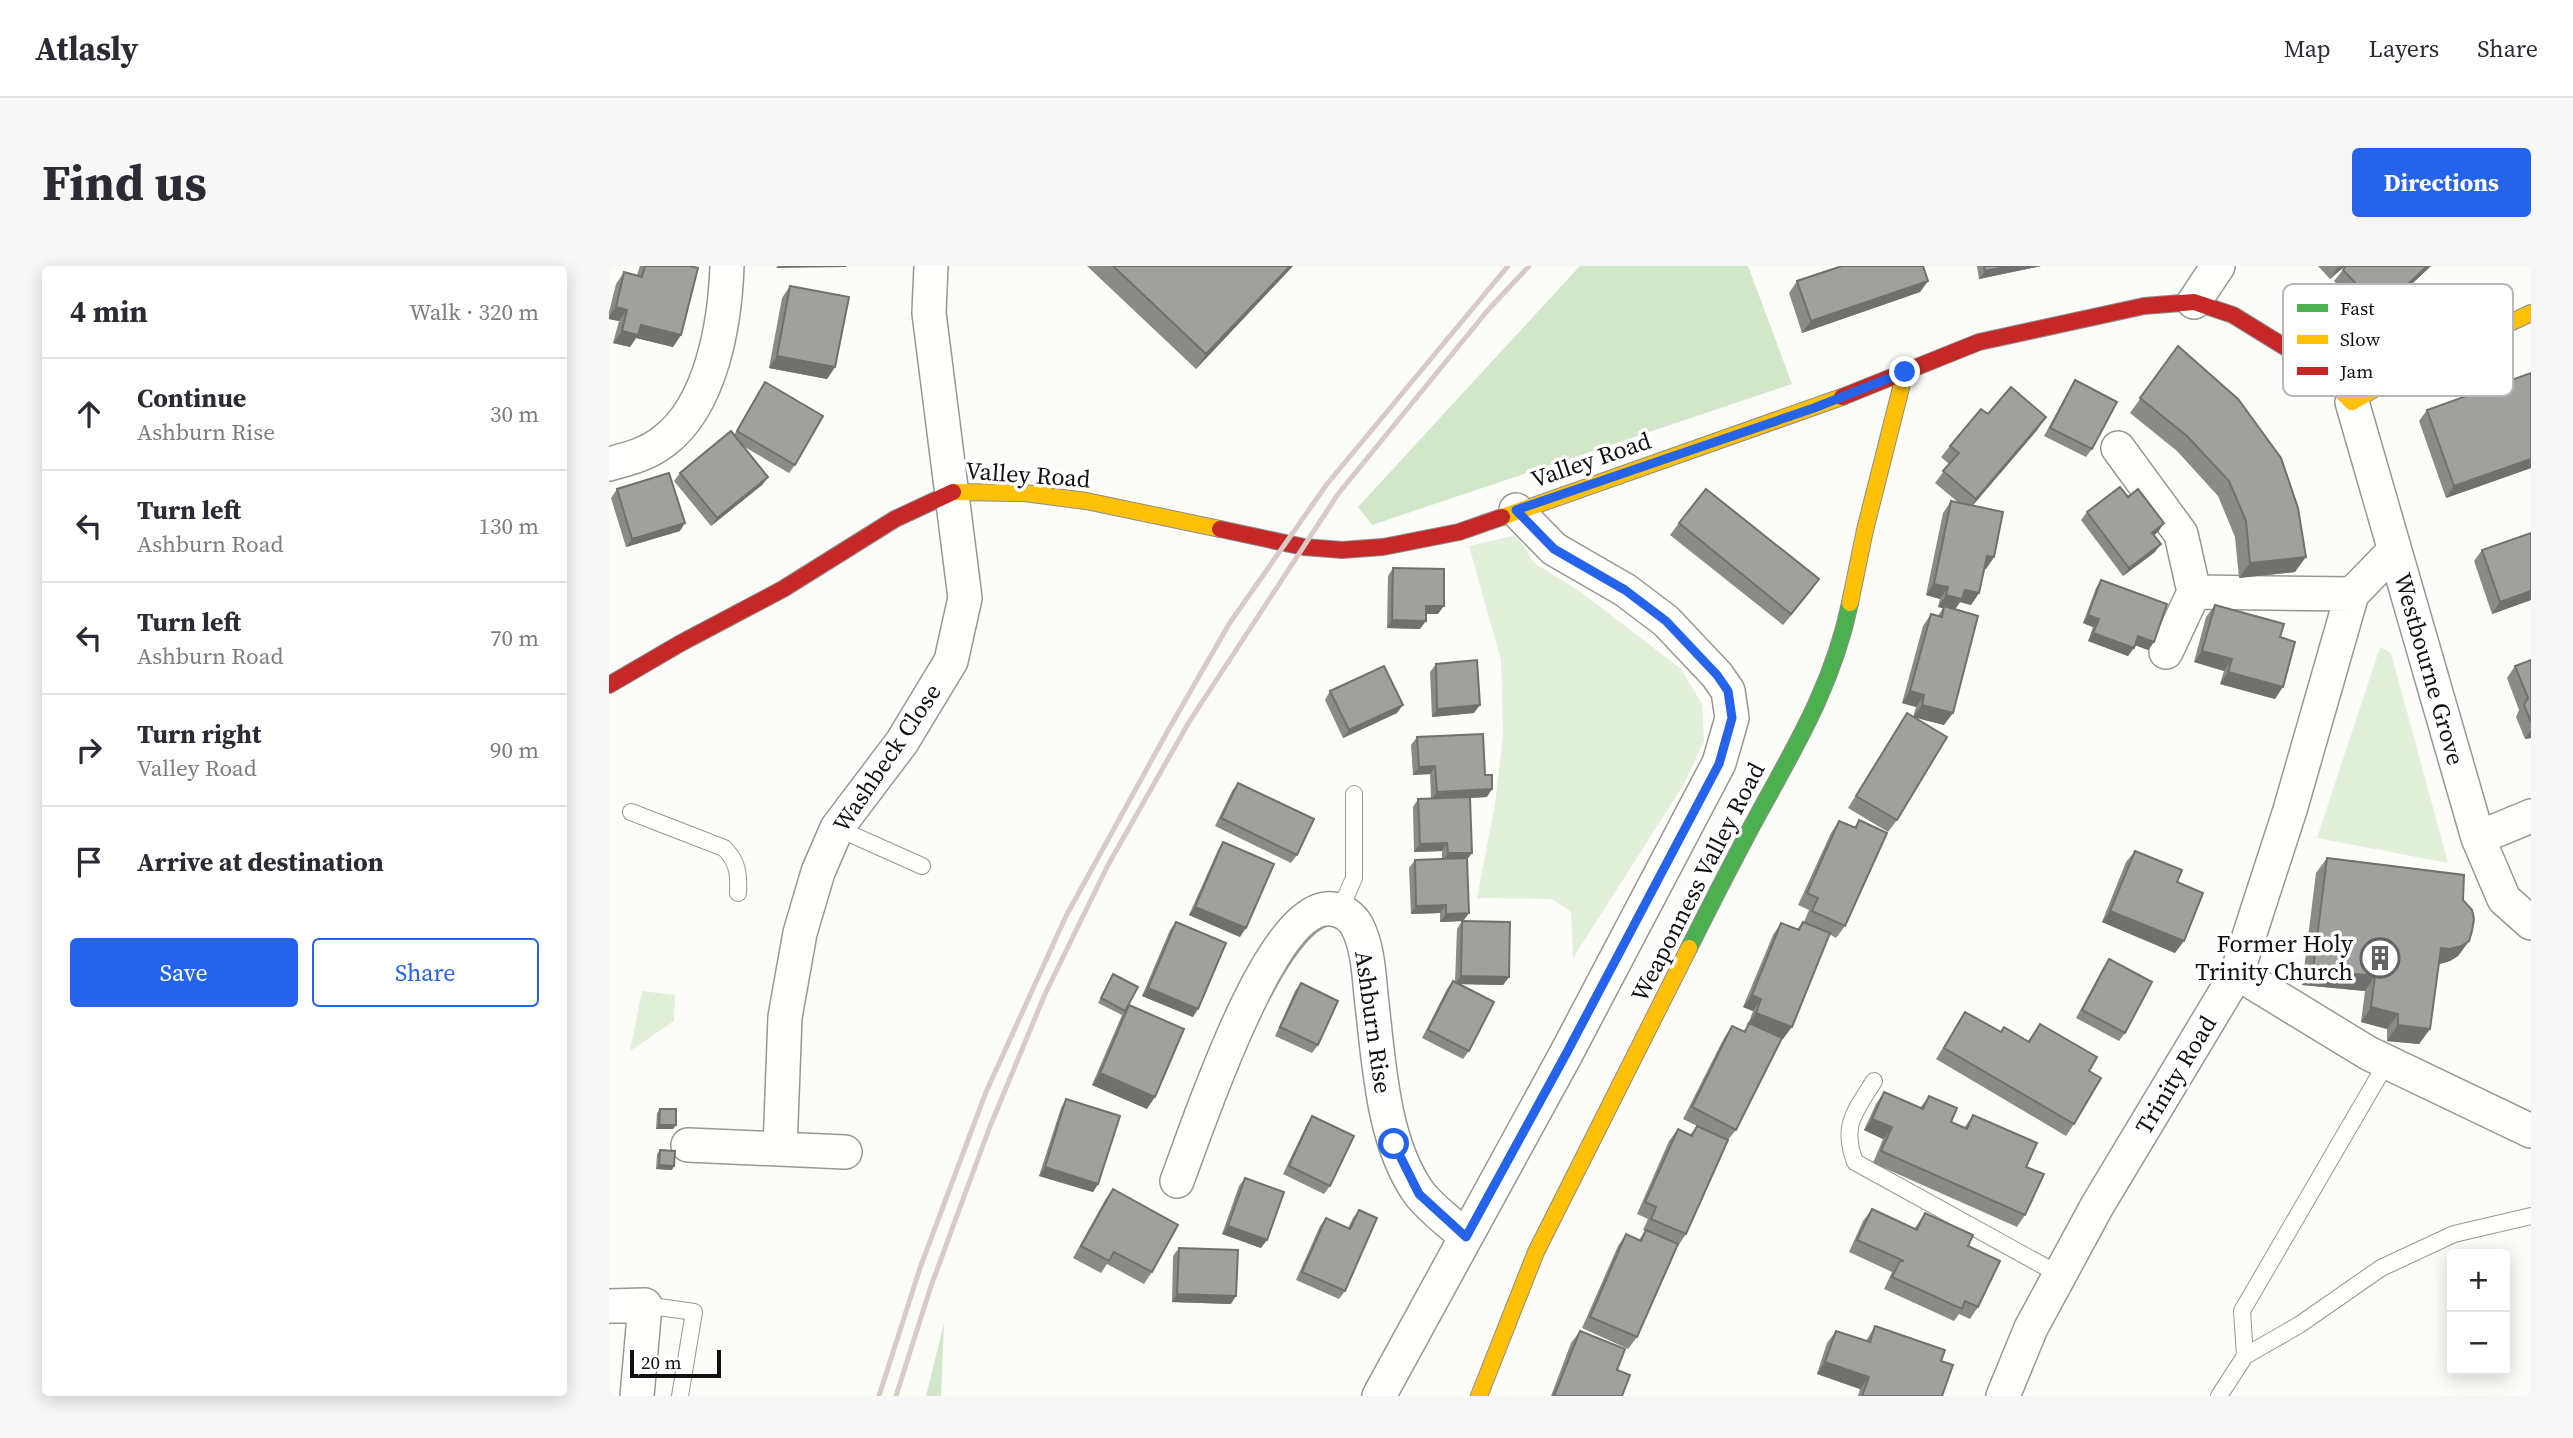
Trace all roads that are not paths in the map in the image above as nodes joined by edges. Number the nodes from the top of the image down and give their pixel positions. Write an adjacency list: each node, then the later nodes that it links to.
1 (727, 266): 13 (street)
2 (931, 266): 14 (street, Washbeck Close)
3 (2218, 266): 4 (street)
4 (2195, 302): 7 (street, Valley Road); 8 (street, Valley Road)
5 (2531, 313): 6 (street)
6 (2513, 322)
7 (2283, 344)
8 (1905, 372): 15 (street, Valley Road); 47 (street, Weaponness Valley Road)
9 (2346, 396): 11 (street, Valley Road)
10 (2362, 396): 11 (street)
11 (2352, 402): 16 (street, Westbourne Grove)
12 (2118, 448): 17 (street)
13 (609, 464)
14 (953, 492): 15 (street, Valley Road); 20 (street, Valley Road); 24 (street, Washbeck Close)
15 (1516, 510): 39 (street)
16 (2394, 551): 18 (street, Trinity Road); 25 (street, Westbourne Grove)
17 (2194, 592): 18 (street); 19 (street)
18 (2352, 594): 30 (street, Trinity Road)
19 (2166, 652)
20 (609, 685)
21 (1354, 794): 28 (lane)
22 (631, 812): 27 (lane)
23 (2531, 816): 25 (street)
24 (837, 828): 26 (lane); 35 (street, Washbeck Close)
25 (2477, 838): 29 (street, Westbourne Grove)
26 (922, 866)
27 (738, 893)
28 (1340, 910): 37 (street); 39 (street, Ashburn Rise)
29 (2531, 923)
30 (2237, 973): 31 (street); 40 (street, Trinity Road)
31 (2387, 1062): 33 (street); 43 (lane)
32 (1874, 1081): 40 (lane)
33 (2531, 1131)
34 (688, 1145): 35 (street)
35 (780, 1148): 36 (street)
36 (845, 1152)
37 (1177, 1181)
38 (2531, 1216): 43 (lane)
39 (1466, 1237): 46 (street)
40 (2060, 1275): 48 (street, Trinity Road)
41 (645, 1304): 42 (street); 44 (street); 45 (lane)
42 (609, 1306)
43 (2245, 1356): 49 (lane)
44 (637, 1396)
45 (680, 1396)
46 (1378, 1396)
47 (1479, 1396)
48 (2003, 1396)
49 (2219, 1396)

